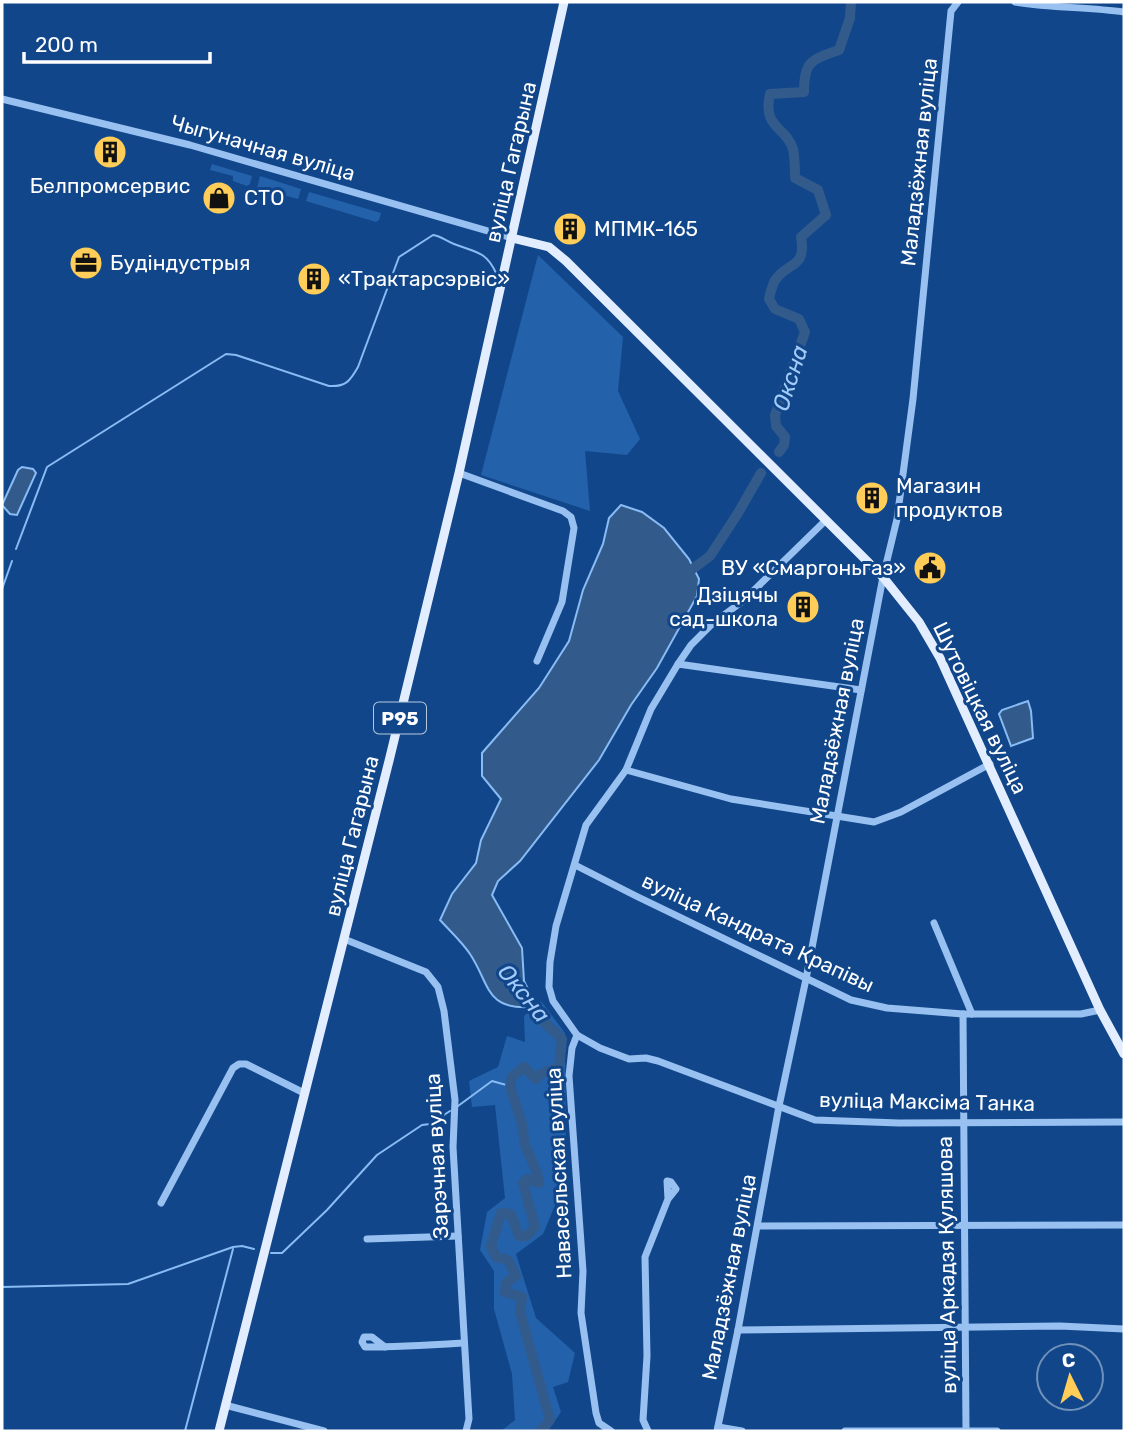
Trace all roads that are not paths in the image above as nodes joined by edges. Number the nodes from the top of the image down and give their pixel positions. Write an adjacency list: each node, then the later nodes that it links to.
1 (564, 2): 6 (main road, вуліца Гагарына / Р95)
2 (958, 2): 9 (street, Маладзёжная вуліца)
3 (1015, 2): 4 (street)
4 (1124, 12)
5 (2, 99): 6 (street, Чыгуначная вуліца)
6 (512, 238): 7 (main road, вуліца Гагарына / Р95); 8 (main road, Шутовіцкая вуліца)
7 (459, 473): 10 (street); 18 (main road, вуліца Гагарына / Р95)
8 (826, 520): 9 (main road, Шутовіцкая вуліца); 11 (street)
9 (883, 576): 12 (street, Маладзёжная вуліца); 13 (main road, Шутовіцкая вуліца)
10 (537, 661)
11 (677, 664): 12 (street); 14 (street)
12 (861, 690): 15 (street, Маладзёжная вуліца)
13 (990, 765): 15 (street); 20 (main road, Шутовіцкая вуліца)
14 (626, 770): 15 (street); 16 (street)
15 (836, 817): 19 (street, Маладзёжная вуліца)
16 (575, 865): 19 (street, вуліца Кандрата Крапівы); 23 (street)
17 (934, 923): 22 (street)
18 (344, 939): 25 (main road, вуліца Гагарына / Р95); 34 (street, Зарэчная вуліца)
19 (806, 979): 21 (street, вуліца Кандрата Крапівы); 26 (street, Маладзёжная вуліца)
20 (1100, 1010): 22 (street, вуліца Кандрата Крапівы); 24 (main road, Шутовіцкая вуліца)
21 (962, 1014): 22 (street, вуліца Кандрата Крапівы); 28 (street, вуліца Аркадзя Куляшова)
22 (972, 1014)
23 (577, 1035): 26 (street, вуліца Максіма Танка); 46 (street, Навасельская вуліца)
24 (1124, 1054)
25 (304, 1093): 30 (street); 41 (main road, вуліца Гагарына / Р95)
26 (779, 1106): 28 (street, вуліца Максіма Танка); 32 (street, Маладзёжная вуліца)
27 (1124, 1122): 28 (street, вуліца Максіма Танка)
28 (962, 1123): 33 (street, вуліца Аркадзя Куляшова)
29 (668, 1199): 47 (street)
30 (161, 1203)
31 (1124, 1225): 33 (street)
32 (758, 1226): 33 (street); 38 (street, Маладзёжная вуліца)
33 (964, 1226): 36 (street, вуліца Аркадзя Куляшова)
34 (458, 1236): 35 (street); 39 (street, Зарэчная вуліца)
35 (367, 1239)
36 (964, 1328): 37 (street); 38 (street); 50 (street, вуліца Аркадзя Куляшова)
37 (1124, 1329)
38 (738, 1330): 42 (street, Маладзёжная вуліца)
39 (463, 1343): 40 (street); 45 (street, Зарэчная вуліца)
40 (385, 1347)
41 (225, 1405): 43 (main road, вуліца Гагарына / Р95); 44 (street)
42 (717, 1429): 48 (street)
43 (219, 1431)
44 (324, 1431)
45 (466, 1431)
46 (611, 1431)
47 (648, 1431)
48 (742, 1431)
49 (845, 1431): 50 (street)
50 (966, 1431): 51 (street)
51 (997, 1431)

